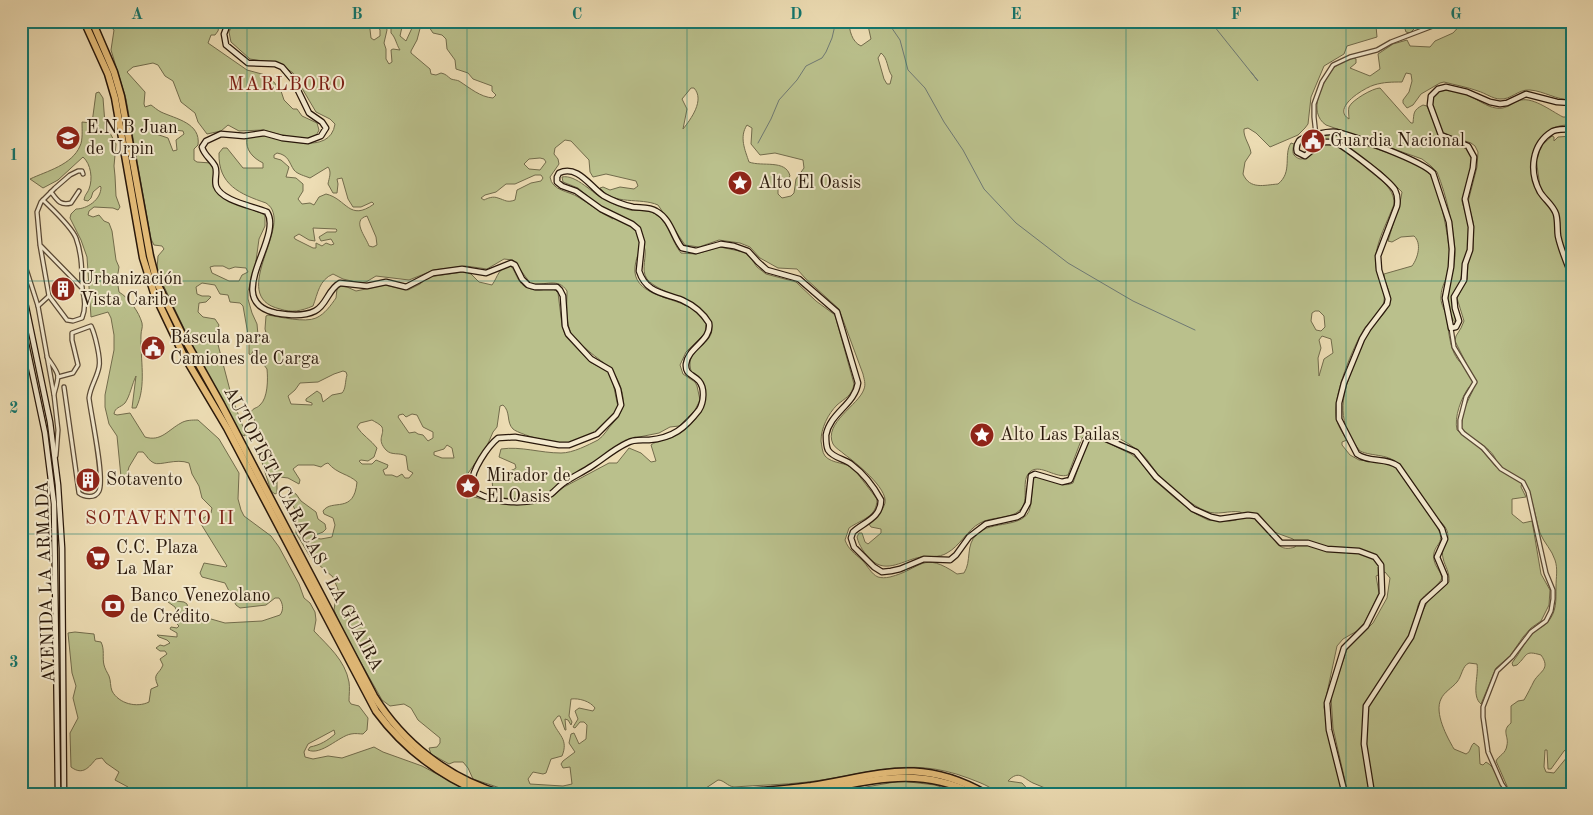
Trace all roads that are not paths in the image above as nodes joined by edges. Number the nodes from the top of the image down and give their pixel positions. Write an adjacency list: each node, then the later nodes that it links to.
1 (84, 21): 28 (highway, AUTOPISTA CARACAS - LA GUAIRA)
2 (92, 21): 29 (highway, AUTOPISTA CARACAS - LA GUAIRA)
3 (229, 21): 34 (main road)
4 (1446, 21): 7 (street)
5 (1572, 103): 20 (main road)
6 (1572, 129): 14 (main road)
7 (1316, 135): 20 (main road); 35 (main road)
8 (83, 174): 10 (street)
9 (79, 191): 10 (street)
10 (51, 192): 11 (street)
11 (43, 200): 12 (street); 16 (street)
12 (40, 245): 16 (street); 17 (street)
13 (21, 252): 18 (street)
14 (1572, 276)
15 (21, 283): 25 (main road, AVENIDA LA ARMADA)
16 (82, 288): 17 (street)
17 (49, 296): 18 (street)
18 (38, 306): 21 (street)
19 (21, 320): 26 (main road, AVENIDA LA ARMADA)
20 (1451, 328): 36 (street)
21 (46, 354): 22 (street); 24 (street)
22 (58, 377): 23 (street); 24 (street)
23 (64, 387)
24 (54, 395): 25 (street)
25 (56, 462): 27 (main road, AVENIDA LA ARMADA)
26 (58, 794)
27 (64, 794)
28 (484, 794)
29 (502, 794)
30 (719, 794): 33 (highway)
31 (793, 794): 32 (highway)
32 (974, 794)
33 (986, 794)
34 (1345, 794)
35 (1372, 794)
36 (1509, 794)

